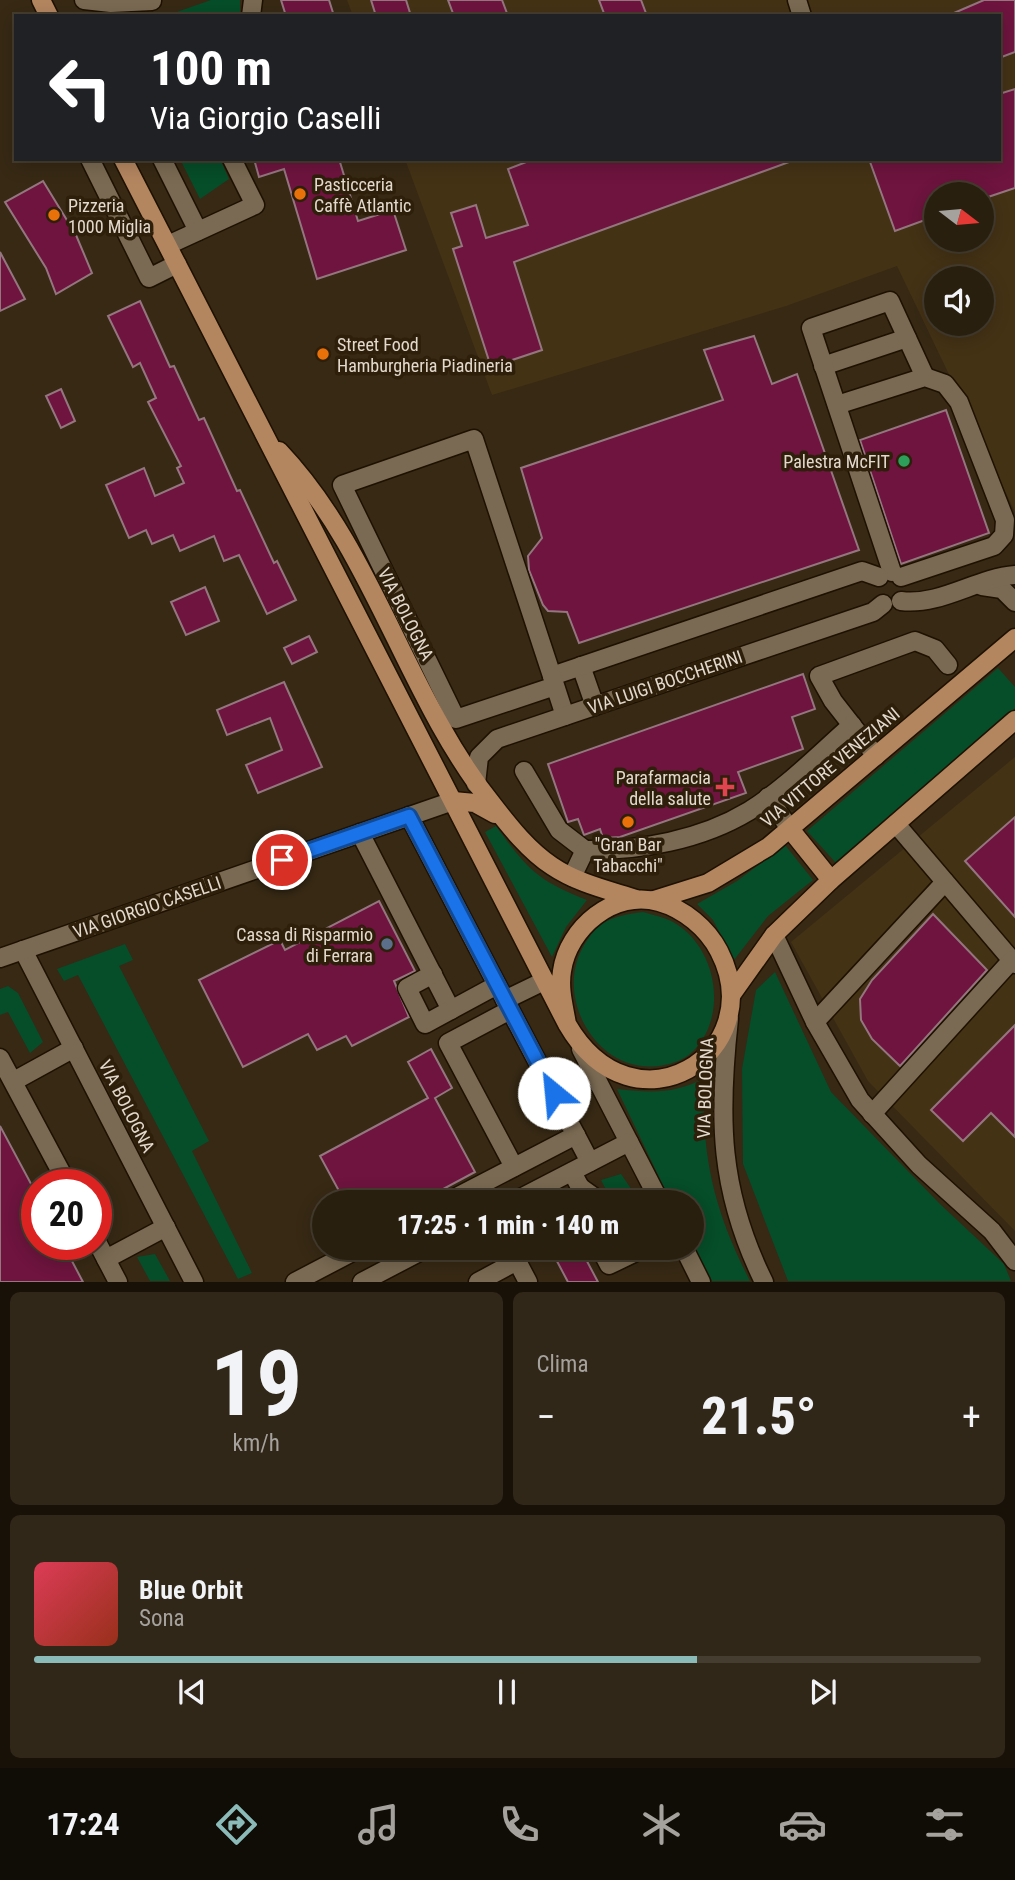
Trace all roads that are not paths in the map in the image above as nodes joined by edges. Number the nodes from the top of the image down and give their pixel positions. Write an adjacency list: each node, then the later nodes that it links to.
1 (84, 0): 2 (street)
2 (154, 1): 3 (street)
3 (133, 14)
4 (91, 161): 10 (street)
5 (124, 161): 9 (main road, VIA BOLOGNA)
6 (163, 161): 8 (street)
7 (233, 161): 8 (street)
8 (198, 231): 9 (street)
9 (167, 245): 10 (main road, VIA BOLOGNA)
10 (177, 264): 15 (main road, VIA BOLOGNA)
11 (908, 338): 12 (street); 12 (street); 13 (street)
12 (823, 366): 14 (street)
13 (925, 377): 14 (street); 16 (street)
14 (837, 405): 16 (street)
15 (265, 435): 32 (main road, VIA BOLOGNA); 34 (main road, VIA BOLOGNA)
16 (891, 575): 19 (street); 21 (street); 24 (street)
17 (1015, 576): 18 (street, VIA LUIGI BOCCHERINI)
18 (971, 586): 19 (street, VIA LUIGI BOCCHERINI); 20 (street, VIA LUIGI BOCCHERINI)
19 (901, 601): 21 (street, VIA LUIGI BOCCHERINI)
20 (1015, 602)
21 (883, 604): 26 (street, VIA LUIGI BOCCHERINI)
22 (1011, 649): 30 (main road, VIA VITTORE VENEZIANI)
23 (948, 665): 29 (street)
24 (581, 666): 25 (street); 26 (street)
25 (553, 681): 25 (street); 27 (street)
26 (595, 706): 27 (street, VIA LUIGI BOCCHERINI)
27 (565, 716): 32 (street, VIA LUIGI BOCCHERINI)
28 (1015, 720): 37 (main road)
29 (852, 725): 30 (street); 33 (street)
30 (876, 756): 38 (main road, VIA VITTORE VENEZIANI)
31 (524, 771): 40 (street)
32 (476, 784): 36 (main road, VIA BOLOGNA)
33 (768, 797): 38 (street); 40 (street)
34 (453, 801): 35 (street, VIA GIORGIO CASELLI); 36 (main road, VIA BOLOGNA); 50 (main road, VIA BOLOGNA)
35 (409, 816): 39 (street, VIA GIORGIO CASELLI); 52 (street)
36 (503, 818): 41 (main road, VIA BOLOGNA)
37 (896, 824): 42 (main road); 43 (street)
38 (790, 829): 42 (main road); 44 (main road, VIA VITTORE VENEZIANI)
39 (360, 833): 46 (street, VIA GIORGIO CASELLI); 49 (street)
40 (585, 850): 41 (street)
41 (572, 877): 44 (main road, VIA BOLOGNA)
42 (831, 880): 45 (main road)
43 (945, 882): 48 (street); 55 (street)
44 (647, 900): 51 (main road, VIA BOLOGNA); 56 (main road, VIA BOLOGNA)
45 (774, 935): 51 (main road); 55 (street)
46 (23, 950): 47 (street, VIA GIORGIO CASELLI); 57 (street, VIA BOLOGNA)
47 (0, 958)
48 (1013, 962): 61 (street)
49 (433, 974): 53 (street); 53 (street)
50 (544, 981): 52 (street); 56 (main road, VIA BOLOGNA)
51 (732, 994): 54 (main road, VIA BOLOGNA)
52 (504, 998): 53 (street); 62 (street); 65 (street)
53 (452, 1010)
54 (729, 1014): 58 (main road, VIA BOLOGNA); 86 (street, VIA BOLOGNA)
55 (815, 1022): 61 (street)
56 (567, 1024): 58 (main road, VIA BOLOGNA)
57 (74, 1048): 60 (street); 70 (street, VIA BOLOGNA)
58 (581, 1049): 63 (street, VIA BOLOGNA)
59 (0, 1058): 60 (street)
60 (14, 1081): 66 (street)
61 (872, 1114): 78 (street)
62 (576, 1135): 64 (street); 65 (street)
63 (629, 1142): 64 (street); 69 (street, VIA BOLOGNA)
64 (590, 1162): 67 (street)
65 (514, 1167): 68 (street)
66 (60, 1169)
67 (578, 1187)
68 (470, 1190)
69 (654, 1190)
70 (166, 1227): 71 (street); 80 (street, VIA BOLOGNA)
71 (112, 1256)
72 (107, 1260): 79 (street)
73 (337, 1260): 81 (street)
74 (403, 1260): 82 (street)
75 (506, 1260): 83 (street)
76 (516, 1260): 84 (street)
77 (690, 1260): 85 (street)
78 (1015, 1261)
79 (118, 1282)
80 (194, 1282)
81 (295, 1282)
82 (362, 1282)
83 (478, 1282)
84 (528, 1282)
85 (701, 1282)
86 (764, 1282)

